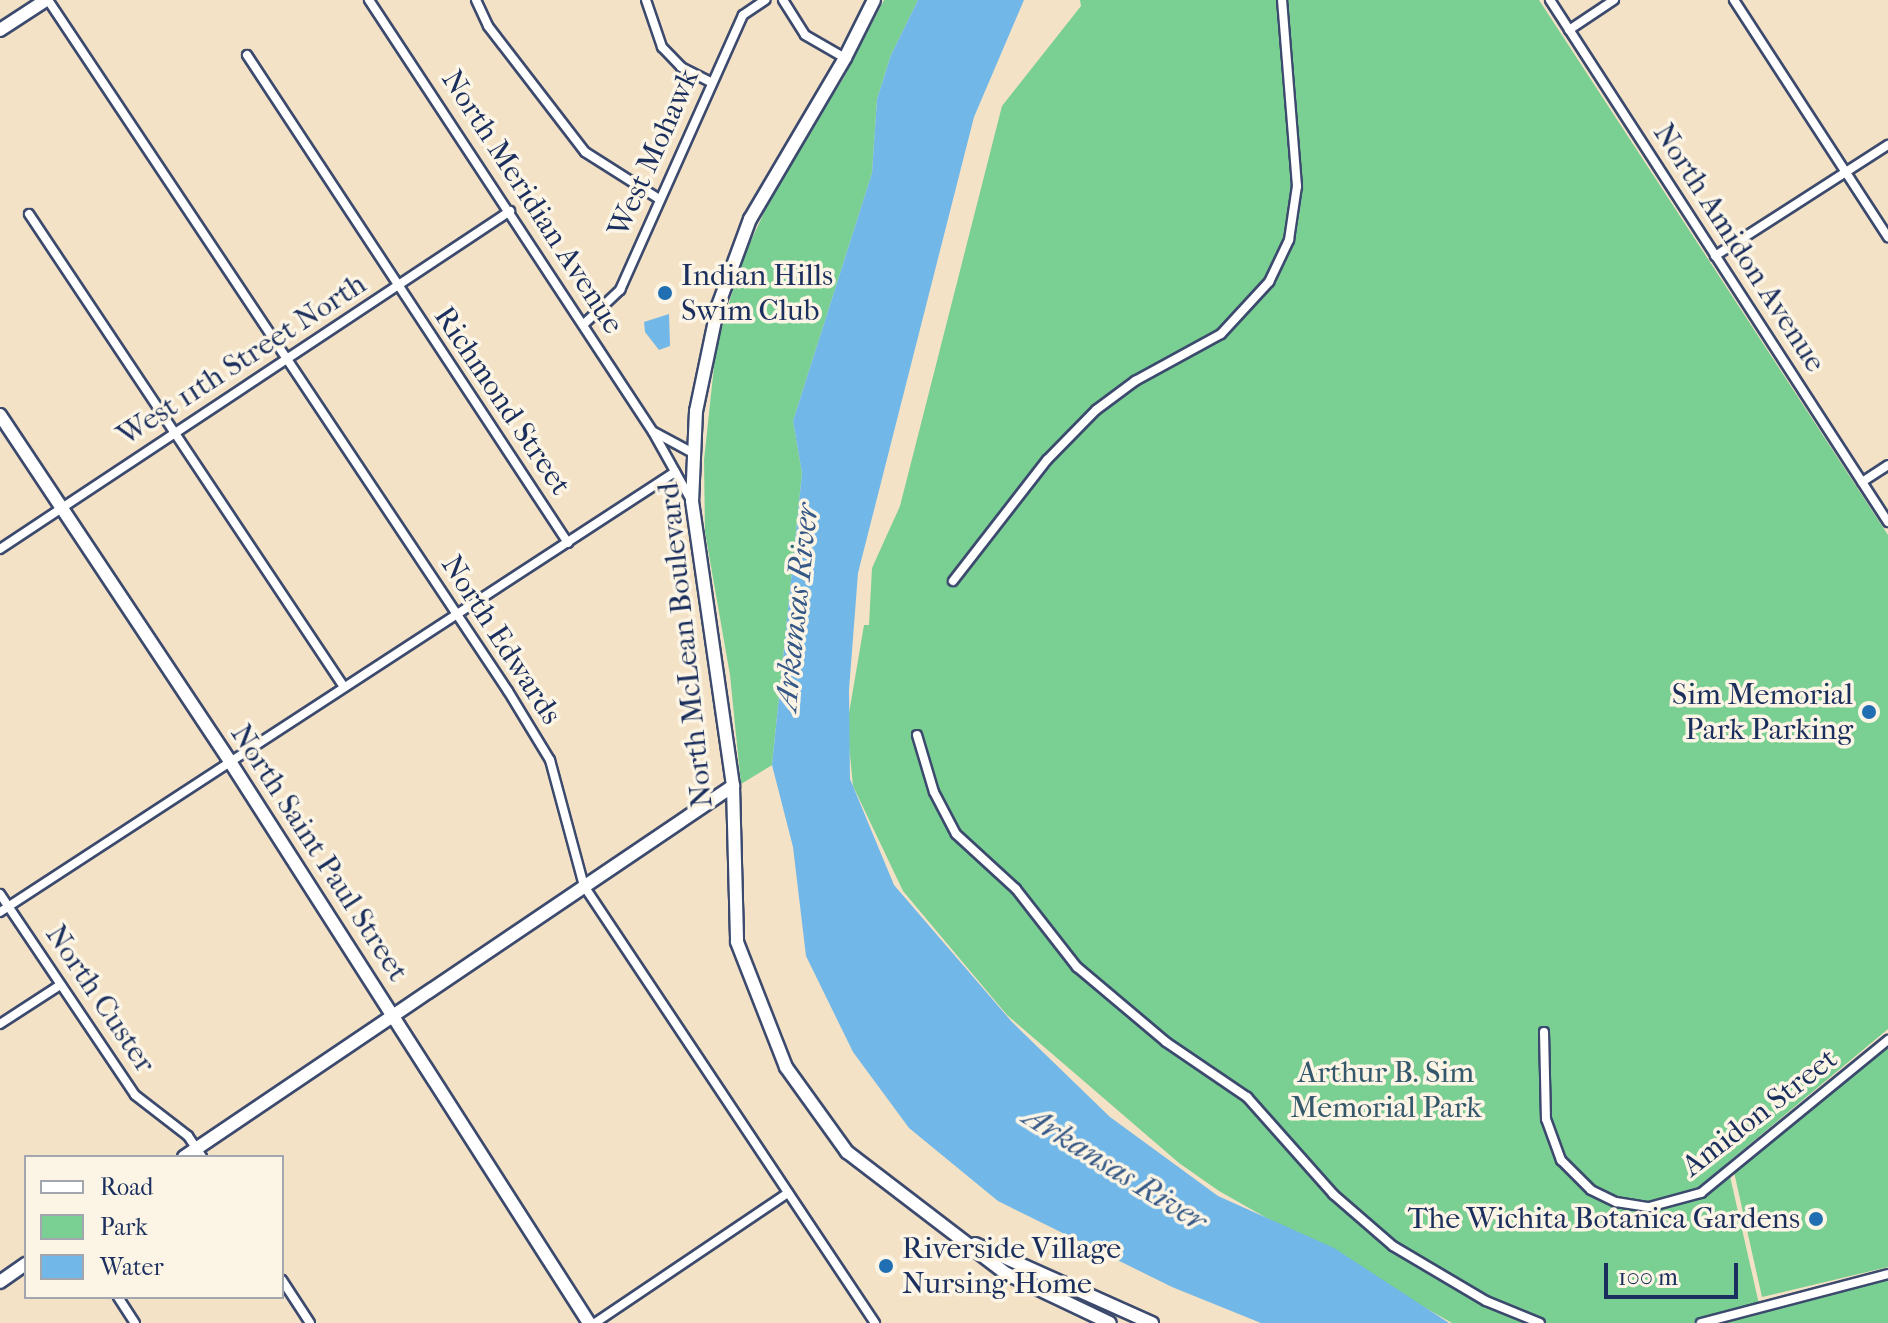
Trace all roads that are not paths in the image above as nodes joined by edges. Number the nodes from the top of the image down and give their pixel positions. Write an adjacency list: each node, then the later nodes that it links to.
1 (47, 0): 12 (street); 26 (street, North Edwards)
2 (369, 0): 20 (street, North Meridian Avenue)
3 (476, 0): 19 (street)
4 (646, 0): 16 (street)
5 (765, 0): 16 (street, West Mohawk)
6 (783, 0): 15 (street)
7 (874, 0): 15 (street, North McLean Boulevard)
8 (1282, 0): 39 (street)
9 (1550, 0): 13 (street, North Amidon Avenue)
10 (1614, 0): 13 (street)
11 (1734, 0): 18 (street)
12 (0, 30)
13 (1569, 30): 23 (street, North Amidon Avenue)
14 (247, 55): 24 (street, Richmond Street)
15 (845, 58): 30 (street, North McLean Boulevard)
16 (711, 82): 19 (street, West Mohawk)
17 (1888, 145): 18 (street)
18 (1846, 172): 22 (street); 23 (street)
19 (659, 199): 25 (street, West Mohawk)
20 (510, 211): 24 (street, West 11th Street North); 25 (street, North Meridian Avenue)
21 (29, 214): 29 (street)
22 (1888, 237)
23 (1715, 256): 33 (street, North Amidon Avenue)
24 (396, 287): 26 (street, West 11th Street North); 37 (street, Richmond Street)
25 (584, 324): 28 (street, North Meridian Avenue)
26 (288, 359): 29 (street, West 11th Street North); 40 (street, North Edwards)
27 (0, 415): 35 (street, North Saint Paul Street)
28 (653, 432): 30 (street, North Meridian Avenue); 32 (street, North Meridian Avenue)
29 (175, 433): 35 (street, West 11th Street North); 41 (street)
30 (693, 453): 34 (street, North McLean Boulevard)
31 (1888, 465): 33 (street)
32 (675, 472): 34 (street, North Meridian Avenue); 37 (street)
33 (1862, 482): 36 (street, North Amidon Avenue)
34 (692, 501): 44 (street, North McLean Boulevard)
35 (62, 508): 38 (street, West 11th Street North); 43 (street, North Saint Paul Street)
36 (1888, 522)
37 (568, 543): 40 (street)
38 (0, 549)
39 (953, 581)
40 (457, 614): 41 (street); 45 (street, North Edwards)
41 (344, 687): 43 (street)
42 (917, 735): 67 (street)
43 (229, 760): 47 (street); 49 (street, North Saint Paul Street)
44 (733, 786): 45 (street); 55 (street, North McLean Boulevard)
45 (584, 886): 49 (street); 54 (street, North Edwards)
46 (0, 894): 47 (street, North Custer)
47 (4, 909): 48 (street, North Custer)
48 (60, 985): 50 (street); 53 (street, North Custer)
49 (394, 1016): 53 (street); 63 (street, North Saint Paul Street)
50 (0, 1024)
51 (1544, 1032): 52 (street, Amidon Street)
52 (1888, 1040)
53 (199, 1153)
54 (788, 1193): 63 (street); 64 (street, North Edwards)
55 (961, 1239): 65 (street, North McLean Boulevard); 66 (street, North McLean Boulevard)
56 (24, 1265): 58 (street)
57 (1888, 1274): 68 (street)
58 (0, 1282)
59 (284, 1283): 62 (street)
60 (119, 1299): 61 (street)
61 (135, 1323)
62 (310, 1323)
63 (592, 1323)
64 (875, 1323)
65 (1110, 1323)
66 (1152, 1323)
67 (1540, 1323)
68 (1701, 1323)

